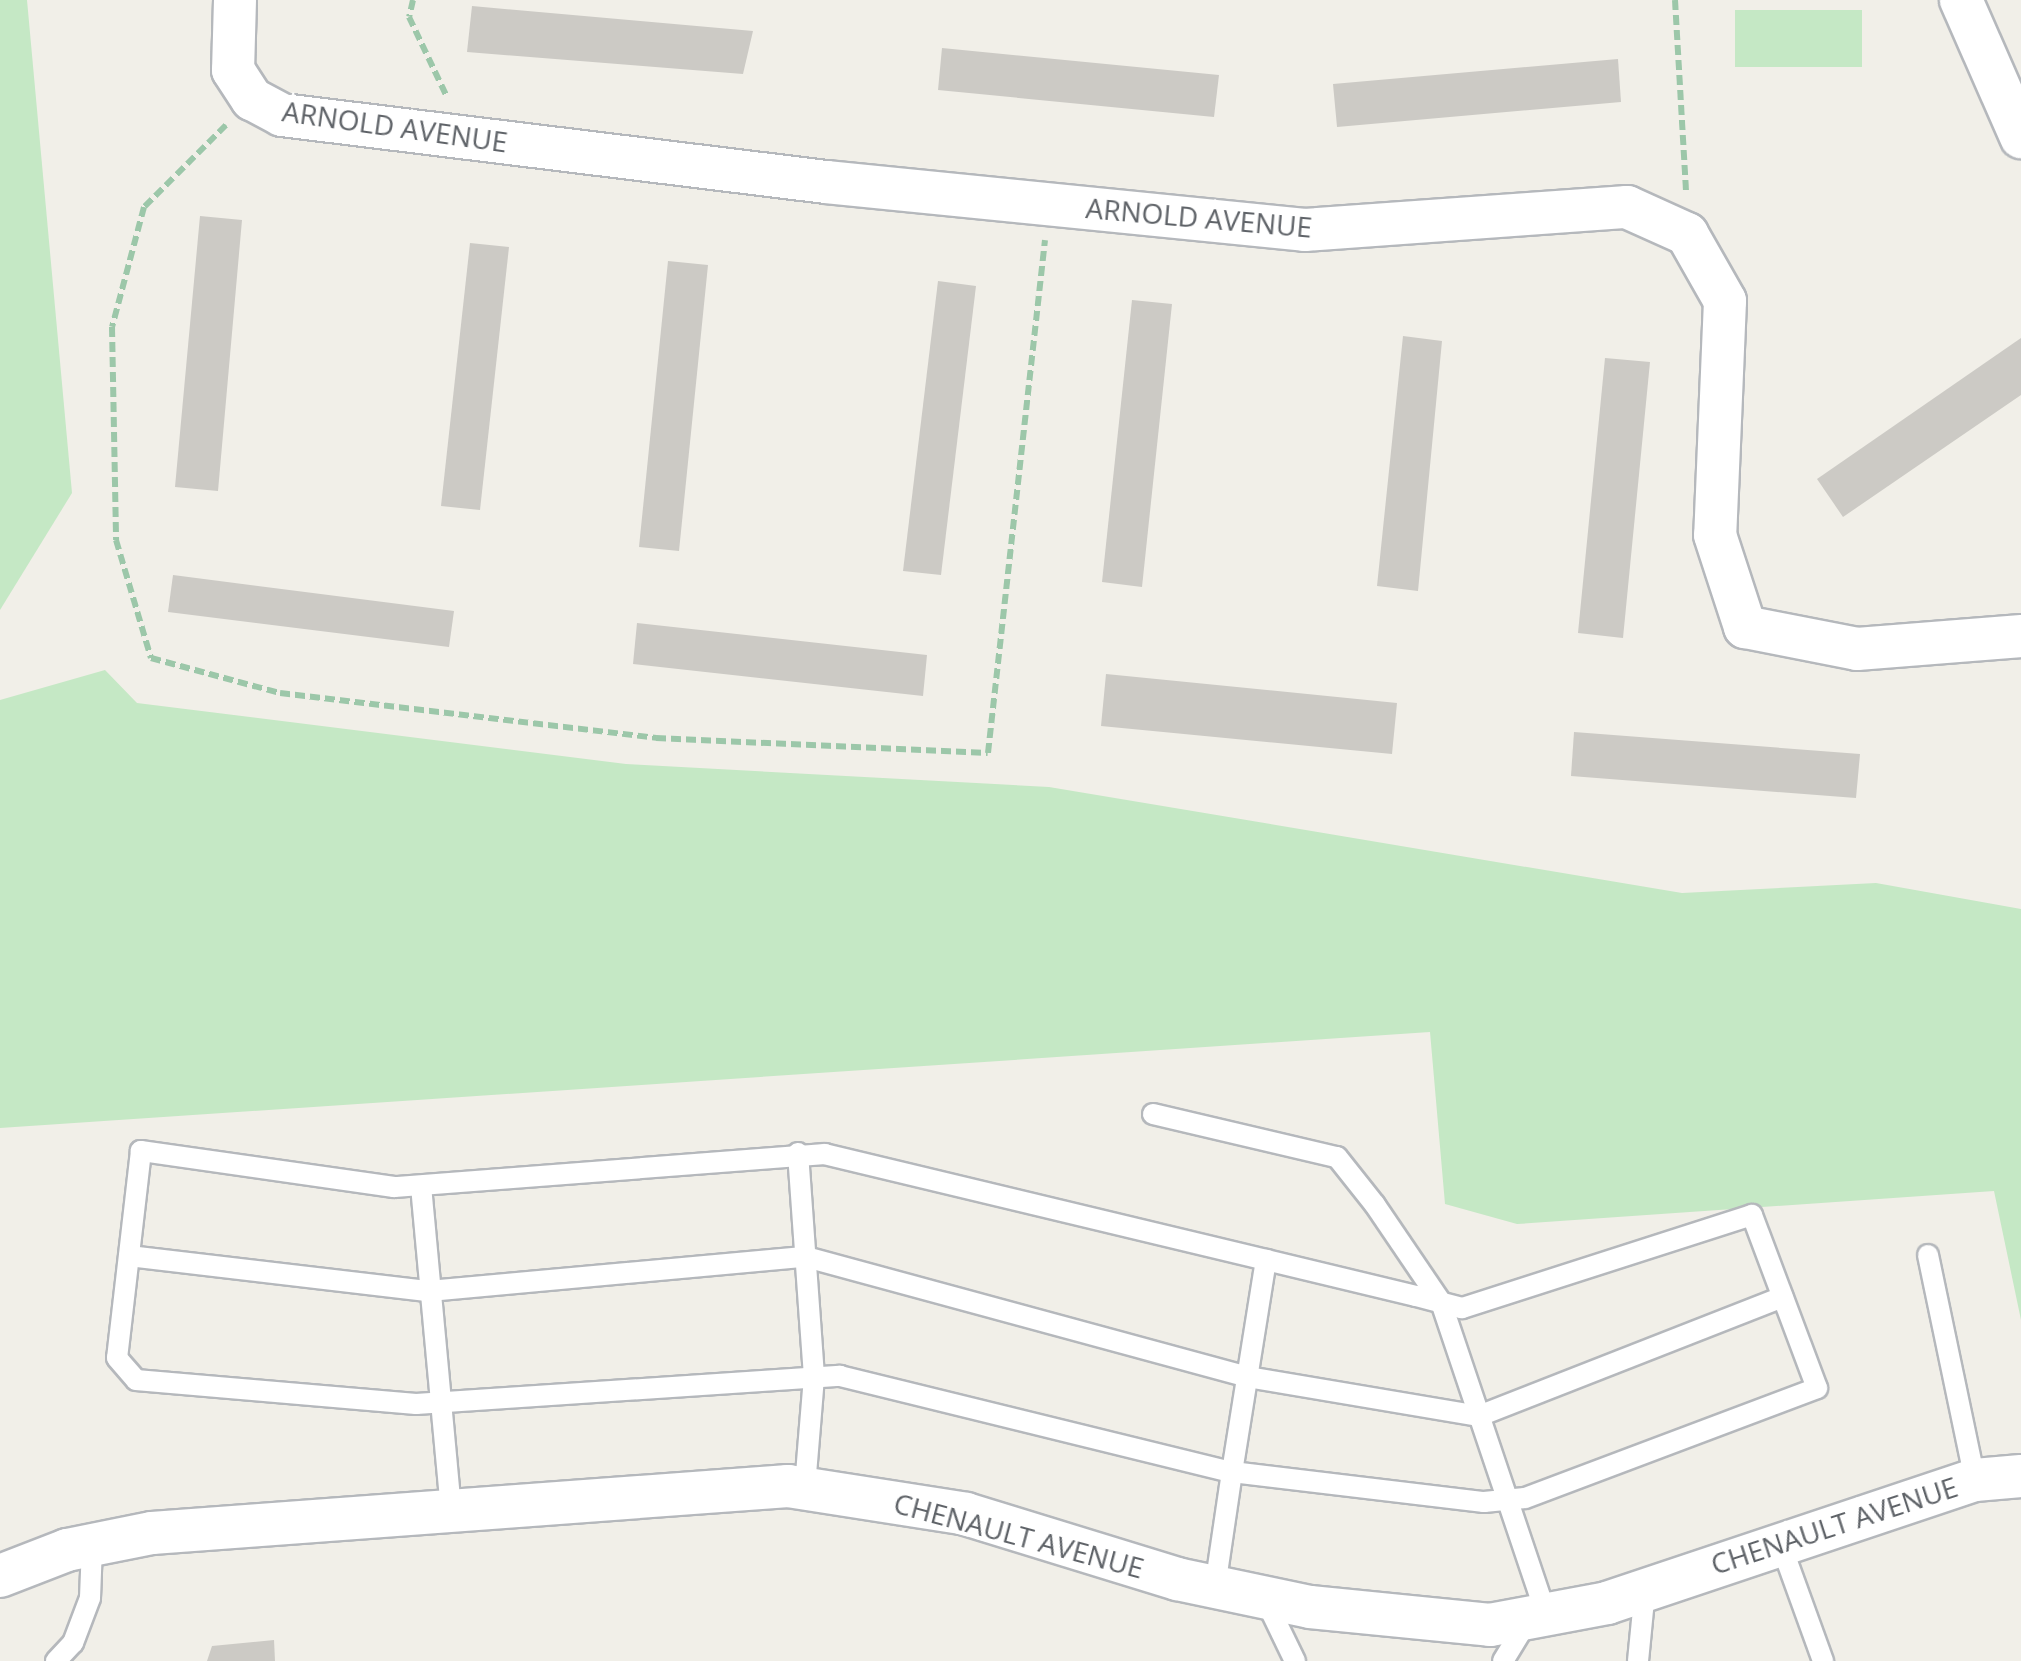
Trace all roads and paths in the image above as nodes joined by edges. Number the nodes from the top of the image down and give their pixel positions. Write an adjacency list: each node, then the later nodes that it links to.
1 (235, 0): 5 (street, ARNOLD AVENUE)
2 (413, 0): 7 (path)
3 (1674, 0): 9 (path)
4 (1961, 0): 6 (street)
5 (252, 99): 7 (street, ARNOLD AVENUE); 8 (path)
6 (2021, 137)
7 (467, 138): 8 (street, ARNOLD AVENUE)
8 (1048, 204): 9 (street, ARNOLD AVENUE)
9 (1686, 234): 10 (street)
10 (2021, 636)
11 (1153, 1114): 20 (lane)
12 (798, 1153): 13 (lane); 16 (lane); 17 (lane)
13 (421, 1186): 15 (lane); 18 (lane)
14 (1928, 1255): 27 (lane)
15 (129, 1256): 18 (lane); 23 (lane)
16 (806, 1257): 18 (lane); 21 (lane); 22 (lane)
17 (1266, 1260): 20 (lane); 22 (lane)
18 (429, 1290): 23 (lane)
19 (1782, 1297): 20 (lane); 24 (lane); 29 (lane)
20 (1441, 1302): 24 (lane)
21 (814, 1377): 23 (lane); 25 (lane); 28 (lane)
22 (1248, 1378): 24 (lane); 25 (lane)
23 (436, 1402): 30 (lane)
24 (1478, 1416): 29 (lane)
25 (1232, 1472): 29 (lane); 34 (lane)
26 (2021, 1476): 27 (street, CHENAULT AVENUE)
27 (1975, 1480): 31 (street, CHENAULT AVENUE)
28 (805, 1488): 30 (street, CHENAULT AVENUE); 34 (street, CHENAULT AVENUE)
29 (1506, 1500): 37 (lane)
30 (451, 1509): 32 (street, CHENAULT AVENUE)
31 (1779, 1540): 35 (street, CHENAULT AVENUE); 42 (lane)
32 (92, 1545): 33 (street, CHENAULT AVENUE); 38 (lane)
33 (0, 1576)
34 (1215, 1587): 36 (street, CHENAULT AVENUE)
35 (1645, 1589): 37 (street, CHENAULT AVENUE); 41 (lane)
36 (1264, 1598): 37 (street, CHENAULT AVENUE); 39 (lane)
37 (1538, 1616): 40 (lane)
38 (56, 1661)
39 (1295, 1661)
40 (1503, 1661)
41 (1638, 1661)
42 (1823, 1661)

